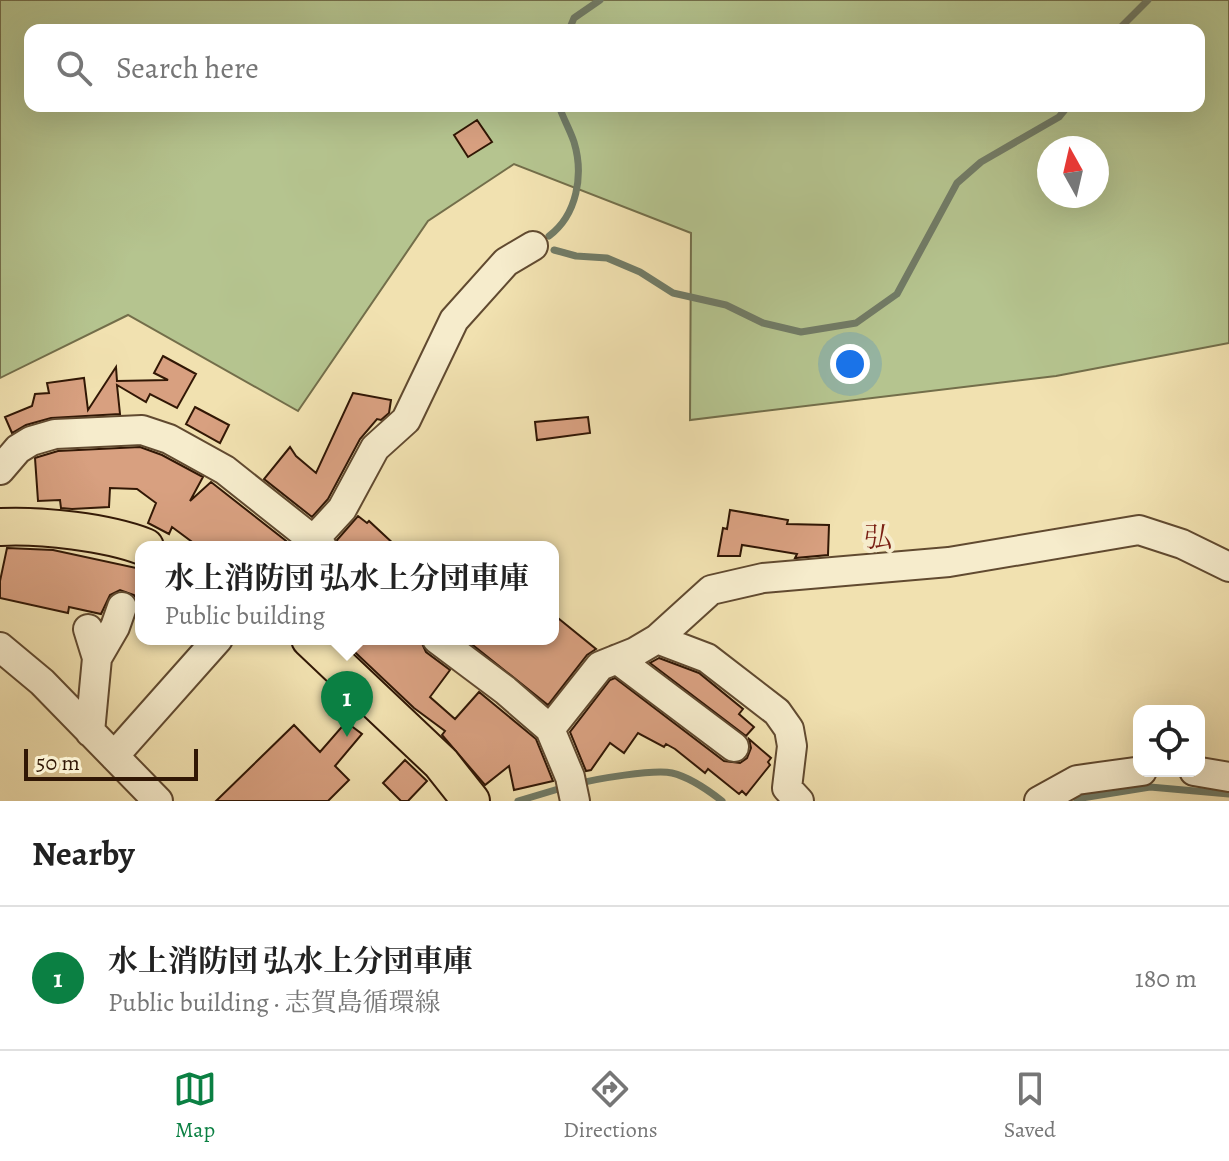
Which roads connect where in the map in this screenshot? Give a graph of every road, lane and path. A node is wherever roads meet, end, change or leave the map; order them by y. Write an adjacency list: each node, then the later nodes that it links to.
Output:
1 (533, 246): 5 (street)
2 (0, 470): 4 (street)
3 (1, 531): 6 (main road)
4 (309, 541)
5 (317, 541)
6 (135, 543)
7 (1225, 562): 10 (street)
8 (122, 607): 15 (street)
9 (88, 629): 15 (street)
10 (657, 639): 16 (street); 27 (street)
11 (213, 645): 20 (street)
12 (316, 645): 25 (main road)
13 (445, 645): 17 (street)
14 (0, 647): 18 (street)
15 (97, 658): 18 (street)
16 (617, 659): 17 (street); 19 (street)
17 (550, 729): 26 (street)
18 (90, 732): 20 (street)
19 (734, 747)
20 (114, 756): 24 (street)
21 (1133, 772): 28 (street)
22 (1205, 773): 23 (street)
23 (1229, 777)
24 (158, 801)
25 (471, 801)
26 (575, 801)
27 (799, 801)
28 (1039, 801)

